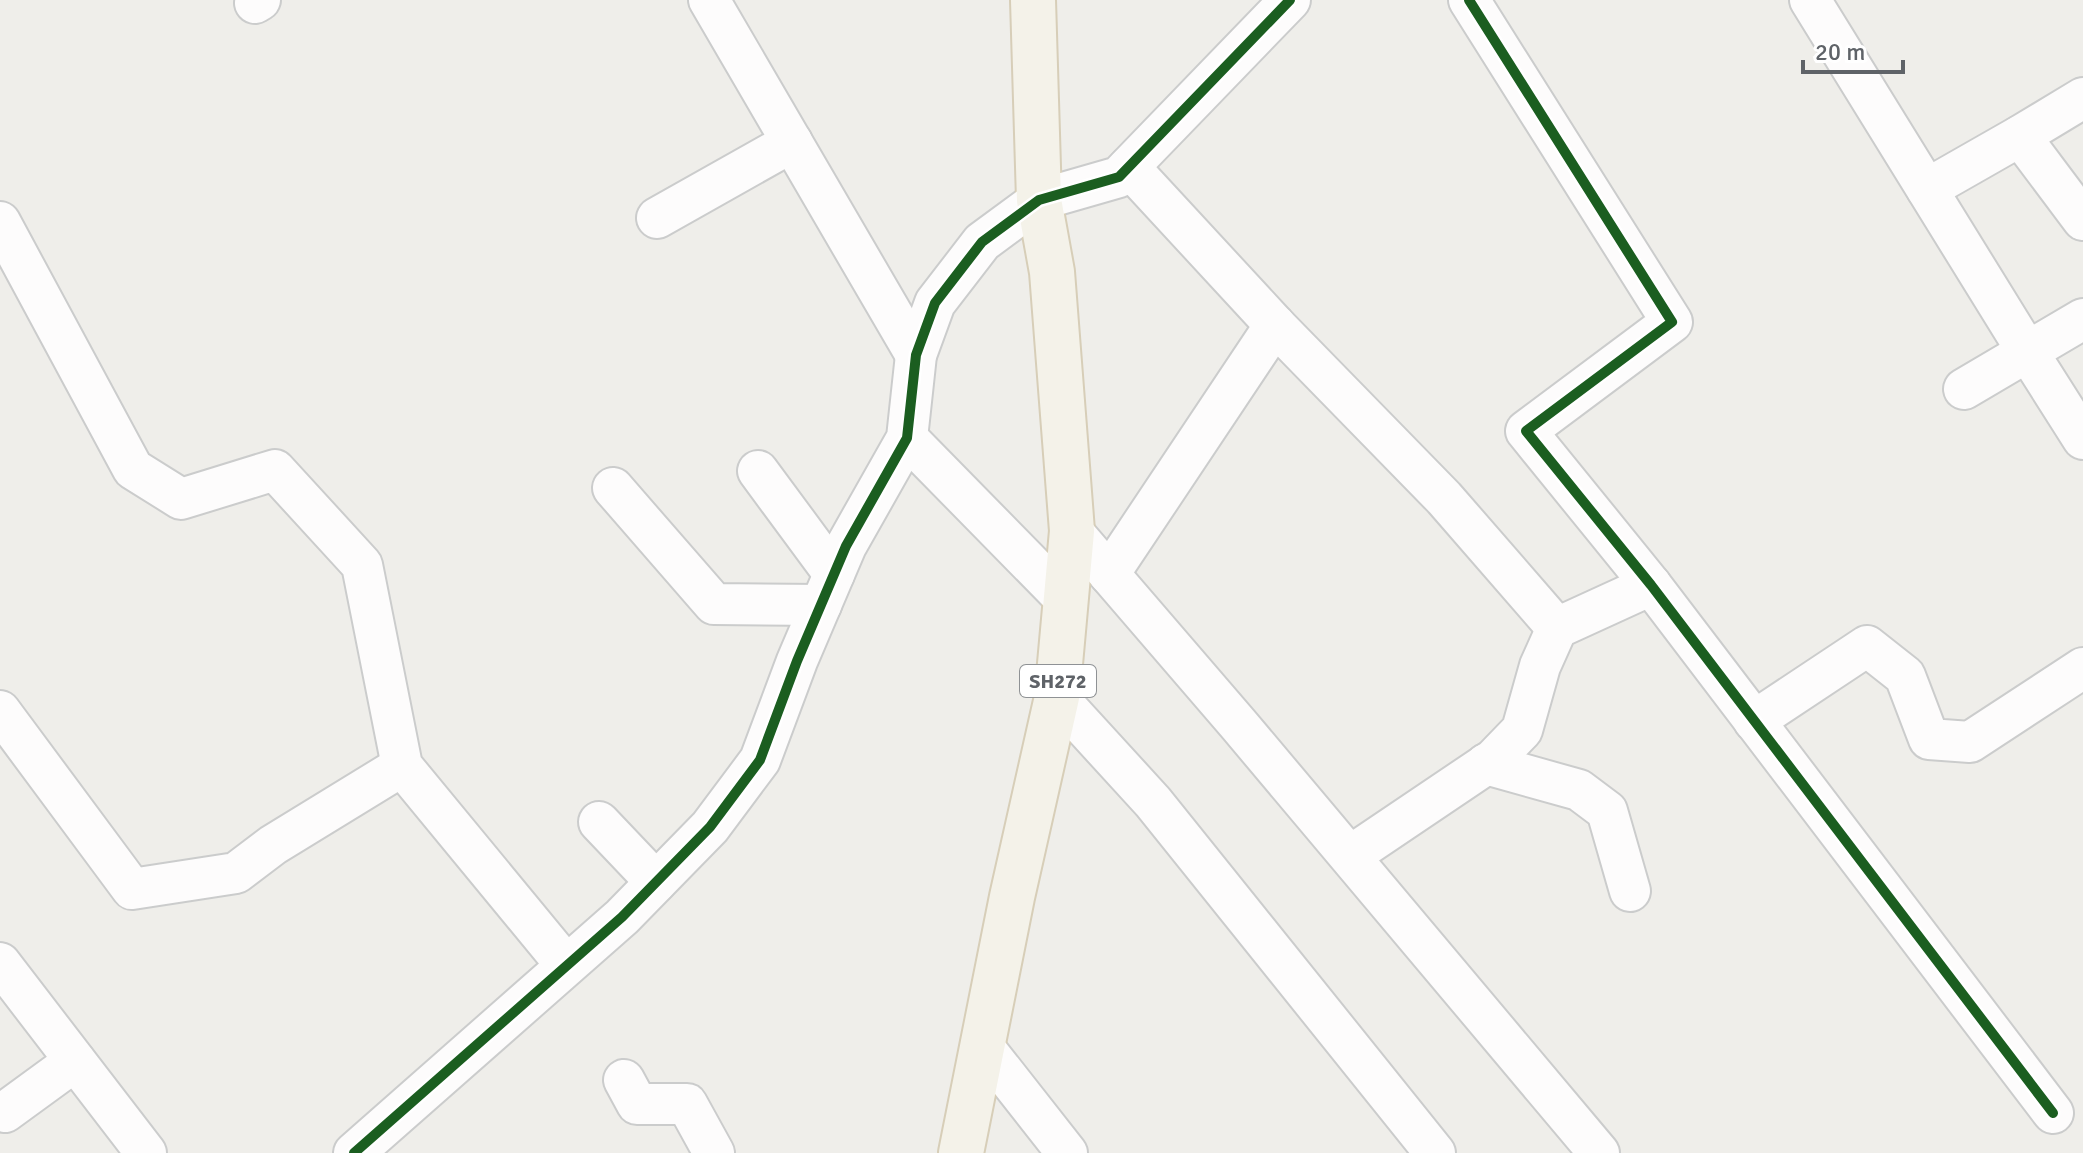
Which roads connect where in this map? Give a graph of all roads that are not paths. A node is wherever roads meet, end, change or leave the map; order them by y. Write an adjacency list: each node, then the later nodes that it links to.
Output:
1 (709, 0): 8 (street)
2 (1033, 0): 11 (main road, SH272)
3 (1290, 0): 9 (street)
4 (1469, 0): 26 (street)
5 (1810, 0): 10 (street)
6 (2083, 98): 7 (street)
7 (2020, 136): 10 (street); 13 (street)
8 (792, 142): 12 (street); 18 (street)
9 (1129, 167): 11 (street); 16 (street)
10 (1927, 189): 17 (street)
11 (1039, 200): 18 (street); 24 (main road, SH272)
12 (657, 218)
13 (2083, 220)
14 (0, 222): 35 (street)
15 (2083, 319): 17 (street)
16 (1275, 325): 25 (street); 29 (street)
17 (2027, 351): 19 (street); 21 (street)
18 (916, 355): 20 (street)
19 (1964, 389)
20 (907, 438): 27 (street); 28 (street)
21 (2083, 439)
22 (758, 471): 27 (street)
23 (613, 488): 27 (street)
24 (1072, 531): 25 (street); 28 (main road, SH272)
25 (1109, 574): 37 (street)
26 (1651, 585): 29 (street); 33 (street)
27 (827, 590): 38 (street)
28 (1066, 600): 31 (main road, SH272)
29 (1557, 628): 34 (street)
30 (2083, 668): 33 (street)
31 (1057, 697): 42 (main road, SH272); 52 (street)
32 (0, 711): 35 (street)
33 (1754, 721): 46 (street)
34 (1486, 764): 37 (street); 39 (street)
35 (402, 766): 41 (street)
36 (599, 822): 38 (street)
37 (1350, 856): 53 (street)
38 (656, 882): 41 (street)
39 (1630, 891)
40 (0, 963): 43 (street)
41 (566, 965): 48 (street)
42 (982, 1045): 50 (main road, SH272); 51 (street)
43 (75, 1061): 45 (street); 47 (street)
44 (624, 1080): 49 (street)
45 (5, 1112)
46 (2053, 1113)
47 (146, 1153)
48 (354, 1153)
49 (714, 1153)
50 (961, 1153)
51 (1067, 1153)
52 (1435, 1153)
53 (1599, 1153)

